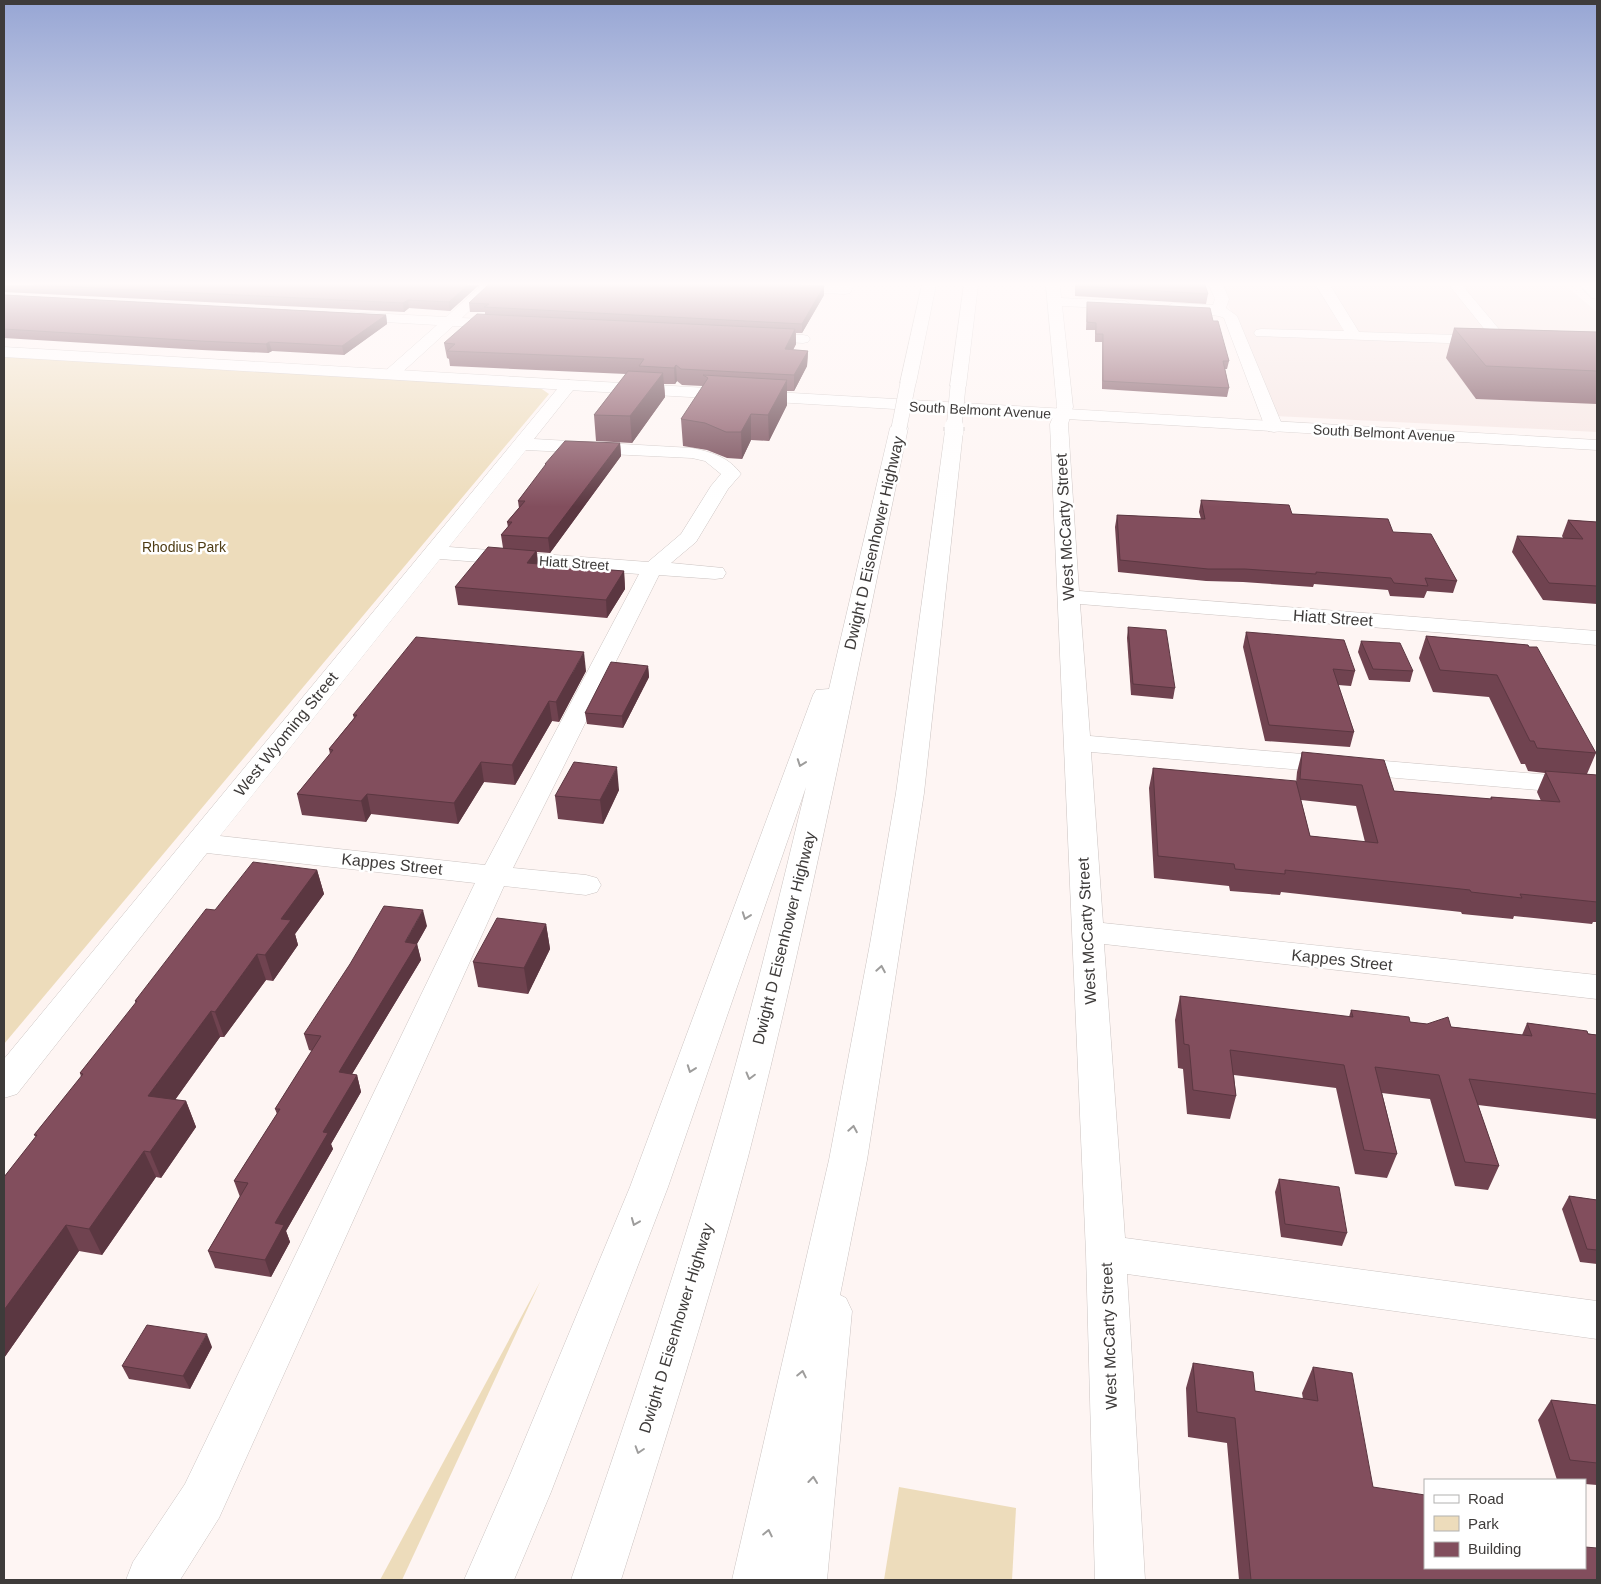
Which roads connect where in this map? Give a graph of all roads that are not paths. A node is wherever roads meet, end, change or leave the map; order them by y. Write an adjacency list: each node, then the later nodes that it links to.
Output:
1 (120, 359): 7 (main road, South Belmont Avenue)
2 (408, 359): 7 (main road)
3 (913, 359): 16 (main road, Dwight D Eisenhower Highway, bridge)
4 (961, 359): 27 (main road, one-way to 4, bridge)
5 (1060, 359): 9 (main road, West McCarty Street)
6 (1247, 359): 10 (main road)
7 (390, 375): 8 (main road, South Belmont Avenue)
8 (569, 385): 9 (main road, South Belmont Avenue); 11 (main road, West Wyoming Street)
9 (1061, 415): 10 (main road, South Belmont Avenue); 17 (main road, West McCarty Street)
10 (1274, 427): 12 (main road, South Belmont Avenue)
11 (522, 444): 13 (main road, West Wyoming Street); 14 (main road)
12 (1597, 445)
13 (434, 552): 14 (main road, Hiatt Street); 21 (main road, West Wyoming Street)
14 (652, 568): 15 (main road, Hiatt Street); 22 (main road)
15 (715, 573)
16 (864, 585): 31 (main road, one-way to 31); 32 (main road, Dwight D Eisenhower Highway, one-way to 32)
17 (1069, 598): 18 (main road, Hiatt Street); 19 (main road, West McCarty Street)
18 (1597, 638)
19 (1077, 743): 20 (main road); 24 (main road, West McCarty Street)
20 (1597, 787)
21 (198, 843): 22 (main road, Kappes Street); 26 (main road, West Wyoming Street)
22 (494, 875): 23 (main road, Kappes Street); 30 (main road)
23 (586, 885)
24 (1087, 932): 25 (main road, Kappes Street); 28 (main road, West McCarty Street)
25 (1597, 987)
26 (4, 1084)
27 (848, 1160): 33 (main road, one-way to 27); 34 (main road, one-way to 27)
28 (1106, 1253): 29 (main road); 35 (main road, West McCarty Street)
29 (1597, 1320)
30 (151, 1580)
31 (489, 1580)
32 (596, 1580)
33 (757, 1580)
34 (802, 1580)
35 (1120, 1580)

